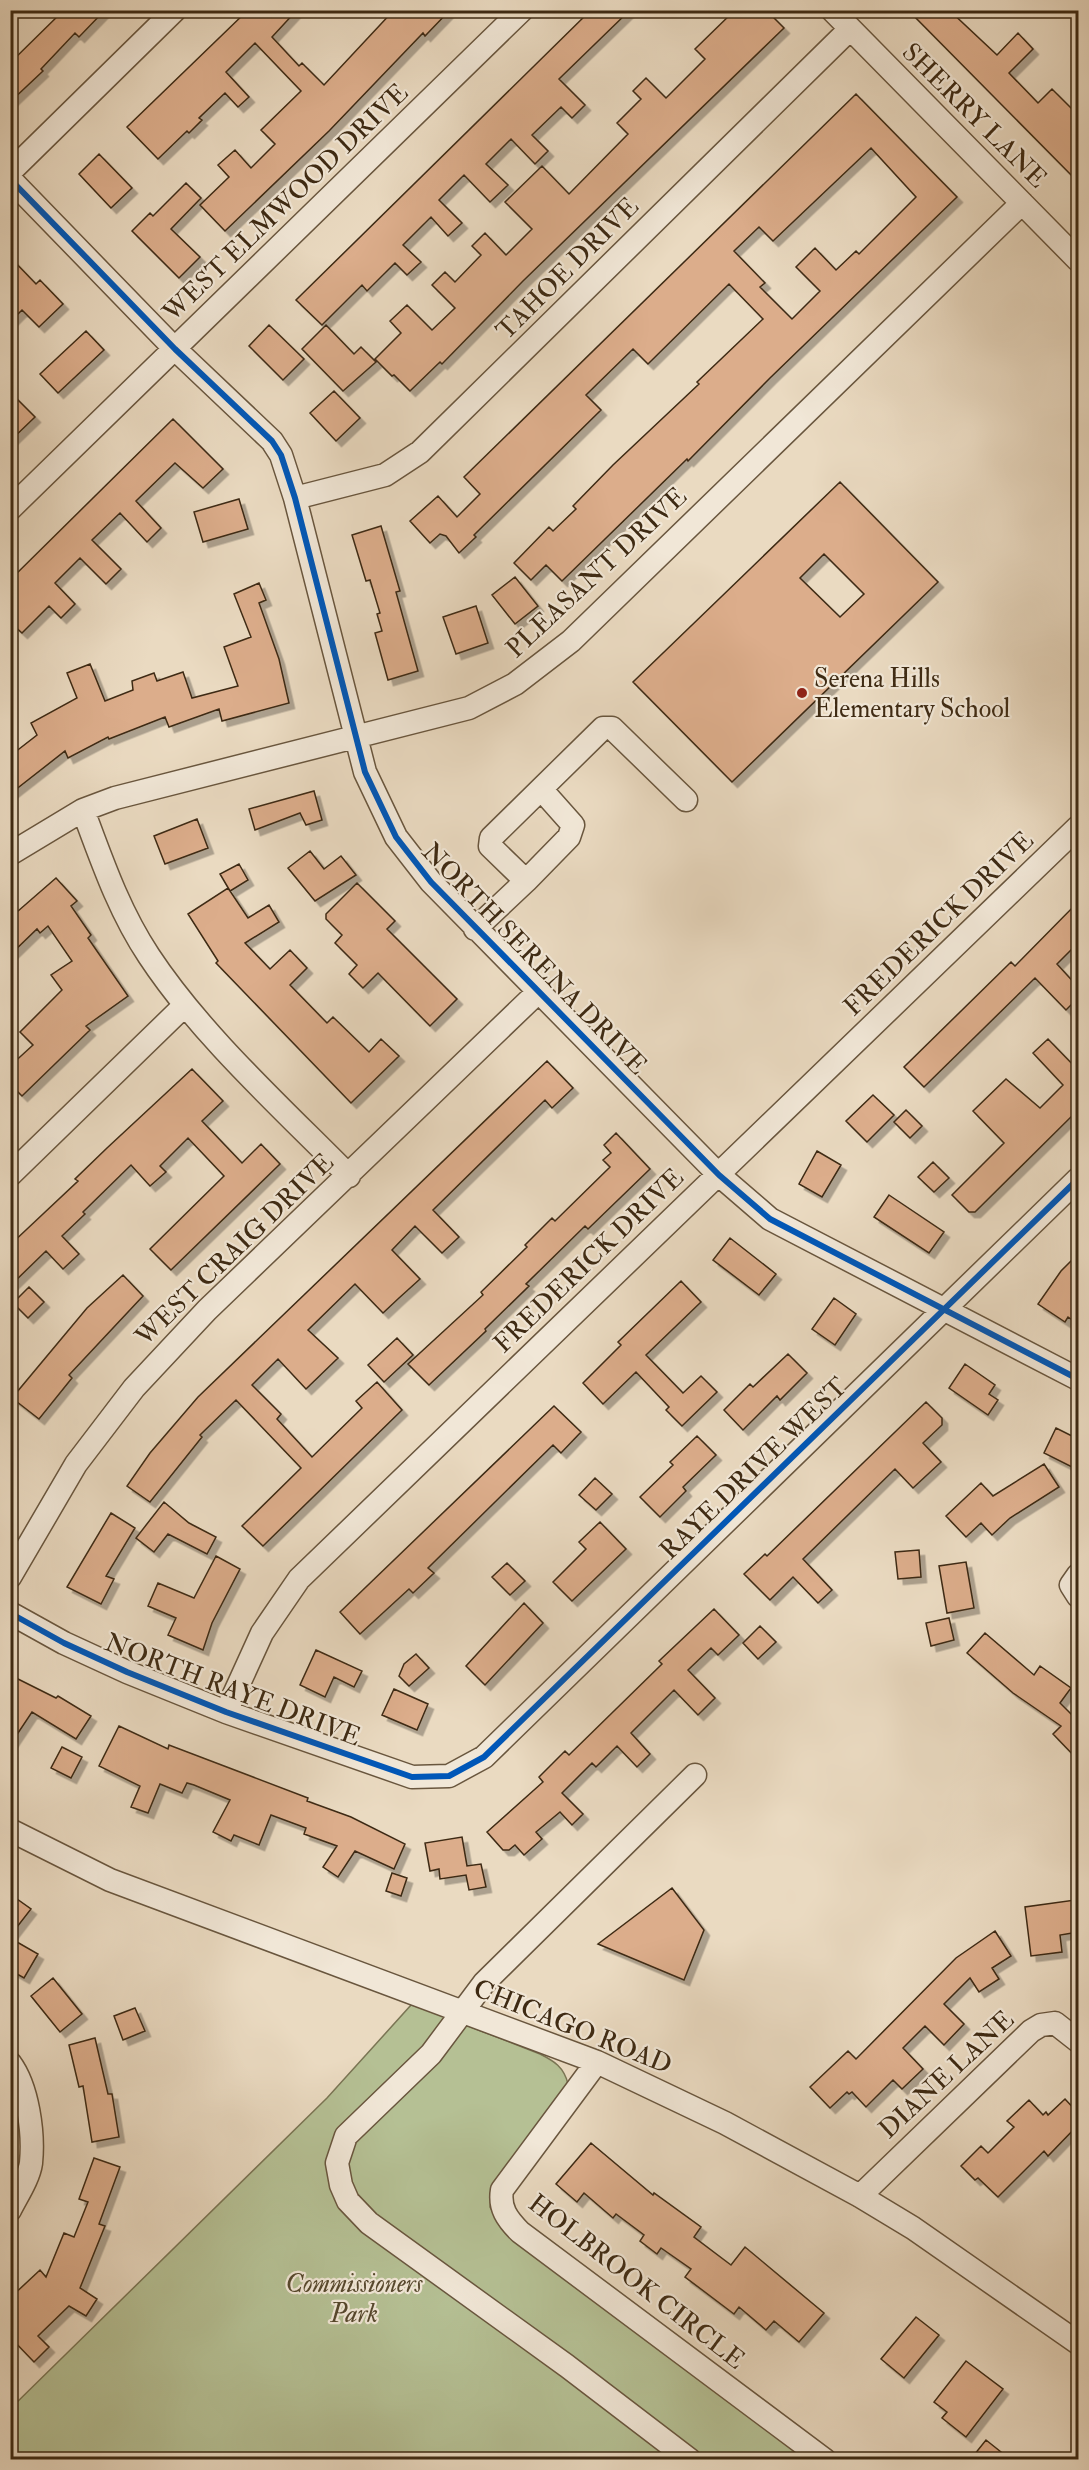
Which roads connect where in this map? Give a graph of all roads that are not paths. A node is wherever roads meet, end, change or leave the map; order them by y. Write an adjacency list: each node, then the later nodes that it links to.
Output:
1 (522, 10): 9 (street, WEST ELMWOOD DRIVE)
2 (832, 10): 4 (street, SHERRY LANE)
3 (174, 11): 5 (street)
4 (850, 29): 7 (street, SHERRY LANE); 10 (street, TAHOE DRIVE)
5 (10, 172)
6 (10, 179): 9 (street, NORTH SERENA DRIVE)
7 (1022, 203): 8 (street, SHERRY LANE); 12 (street, PLEASANT DRIVE)
8 (1078, 261)
9 (175, 349): 10 (street, NORTH SERENA DRIVE); 11 (street, WEST ELMWOOD DRIVE)
10 (295, 498): 12 (street, NORTH SERENA DRIVE)
11 (10, 509)
12 (355, 736): 15 (street, PLEASANT DRIVE); 19 (street, NORTH SERENA DRIVE)
13 (541, 789): 14 (street); 18 (street); 18 (street)
14 (686, 800)
15 (83, 810): 17 (street, PLEASANT DRIVE); 21 (street)
16 (1078, 827): 23 (street, FREDERICK DRIVE)
17 (10, 854)
18 (526, 881): 19 (street)
19 (475, 929): 20 (street, NORTH SERENA DRIVE)
20 (537, 993): 23 (street, NORTH SERENA DRIVE); 24 (street, WEST CRAIG DRIVE)
21 (184, 1006): 22 (street); 24 (street)
22 (10, 1175)
23 (718, 1175): 26 (street, NORTH SERENA DRIVE); 30 (street, FREDERICK DRIVE)
24 (349, 1176): 28 (street, WEST CRAIG DRIVE)
25 (1078, 1179): 26 (street, RAYE DRIVE WEST)
26 (943, 1310): 27 (street, NORTH SERENA DRIVE); 32 (street, RAYE DRIVE WEST)
27 (1078, 1379)
28 (10, 1577)
29 (10, 1613): 30 (street, NORTH RAYE DRIVE)
30 (226, 1712): 32 (street, NORTH RAYE DRIVE)
31 (695, 1775): 34 (street)
32 (449, 1776)
33 (10, 1830): 34 (street, CHICAGO ROAD)
34 (464, 2011): 37 (street, CHICAGO ROAD); 41 (street)
35 (1078, 2041): 38 (street, DIANE LANE)
36 (10, 2062): 39 (street)
37 (597, 2062): 38 (street, CHICAGO ROAD); 42 (street, HOLBROOK CIRCLE)
38 (860, 2196): 40 (street, CHICAGO ROAD)
39 (10, 2210)
40 (1078, 2343)
41 (690, 2460)
42 (825, 2460)

